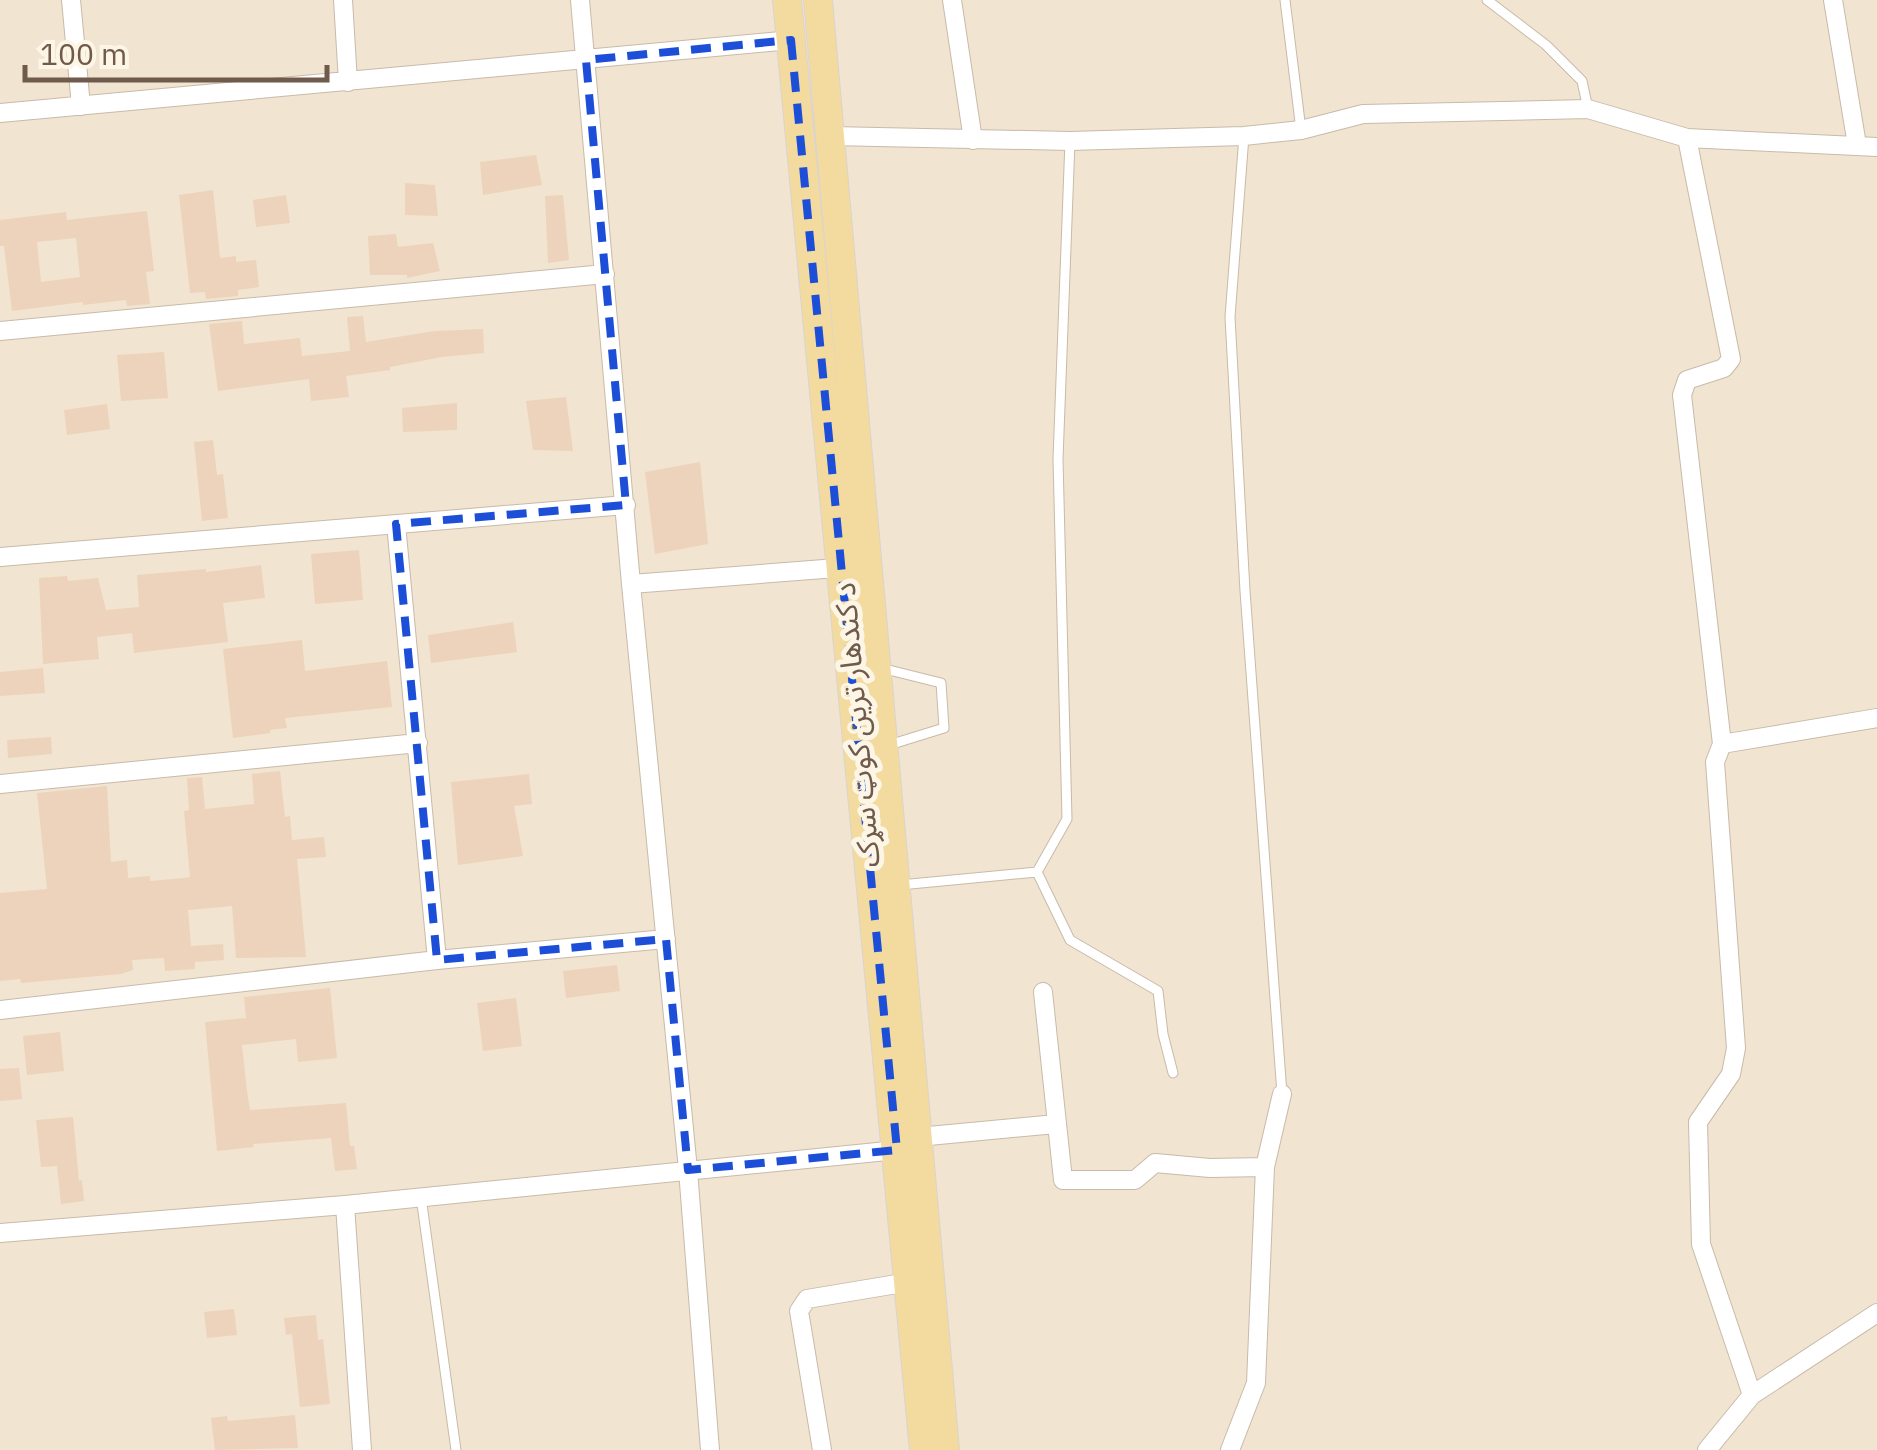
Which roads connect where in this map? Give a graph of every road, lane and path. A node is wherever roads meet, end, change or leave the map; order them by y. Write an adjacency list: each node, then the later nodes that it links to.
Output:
1 (71, 0): 13 (street)
2 (343, 0): 12 (street)
3 (580, 0): 11 (street)
4 (786, 0): 10 (main road, د کندهار ترين کوټ سړک)
5 (818, 0): 17 (main road, د کندهار ترين کوټ سړک)
6 (952, 0): 20 (street)
7 (1285, 0): 16 (lane)
8 (1489, 0): 14 (lane)
9 (1833, 0): 22 (street)
10 (790, 40): 11 (street); 29 (main road, د کندهار ترين کوټ سړک)
11 (586, 60): 12 (street); 24 (street)
12 (348, 82): 13 (street)
13 (81, 106): 15 (street)
14 (1588, 108): 16 (street); 19 (street)
15 (0, 113)
16 (1301, 130): 18 (street)
17 (832, 136): 20 (street); 29 (main road, د کندهار ترين کوټ سړک)
18 (1244, 136): 21 (street); 44 (lane)
19 (1687, 138): 22 (street); 34 (street)
20 (973, 140): 21 (street)
21 (1070, 141): 37 (lane)
22 (1857, 145): 23 (street)
23 (1877, 146)
24 (605, 274): 25 (street); 26 (street)
25 (0, 331)
26 (626, 505): 27 (street); 30 (street)
27 (396, 524): 28 (street); 33 (street)
28 (0, 557)
29 (854, 566): 30 (street); 31 (main road, د کندهار ترين کوټ سړک); 46 (main road, د کندهار ترين کوټ سړک)
30 (631, 584): 39 (street)
31 (875, 666): 35 (main road, د کندهار ترين کوټ سړک); 35 (lane)
32 (1877, 718): 34 (street)
33 (418, 744): 36 (street); 40 (street)
34 (1722, 744): 54 (street)
35 (882, 747): 38 (main road, د کندهار ترين کوټ سړک)
36 (0, 784)
37 (1037, 872): 38 (lane); 43 (lane)
38 (894, 885): 46 (main road, د کندهار ترين کوټ سړک)
39 (666, 939): 40 (street); 48 (street)
40 (437, 960): 42 (street)
41 (1043, 992): 45 (street)
42 (0, 1010)
43 (1172, 1072)
44 (1282, 1094): 47 (street)
45 (1056, 1124): 46 (street); 47 (street)
46 (908, 1144): 48 (street); 52 (main road, د کندهار ترين کوټ سړک); 60 (main road, د کندهار ترين کوټ سړک)
47 (1265, 1167): 61 (street)
48 (688, 1170): 49 (street); 57 (street)
49 (422, 1197): 50 (street); 56 (lane)
50 (346, 1205): 51 (street); 55 (street)
51 (0, 1233)
52 (909, 1282): 58 (street); 59 (main road, د کندهار ترين کوټ سړک)
53 (1877, 1314): 54 (street)
54 (1752, 1395): 62 (street)
55 (362, 1450)
56 (456, 1450)
57 (710, 1450)
58 (822, 1450)
59 (924, 1450)
60 (945, 1450)
61 (1230, 1450)
62 (1707, 1450)

